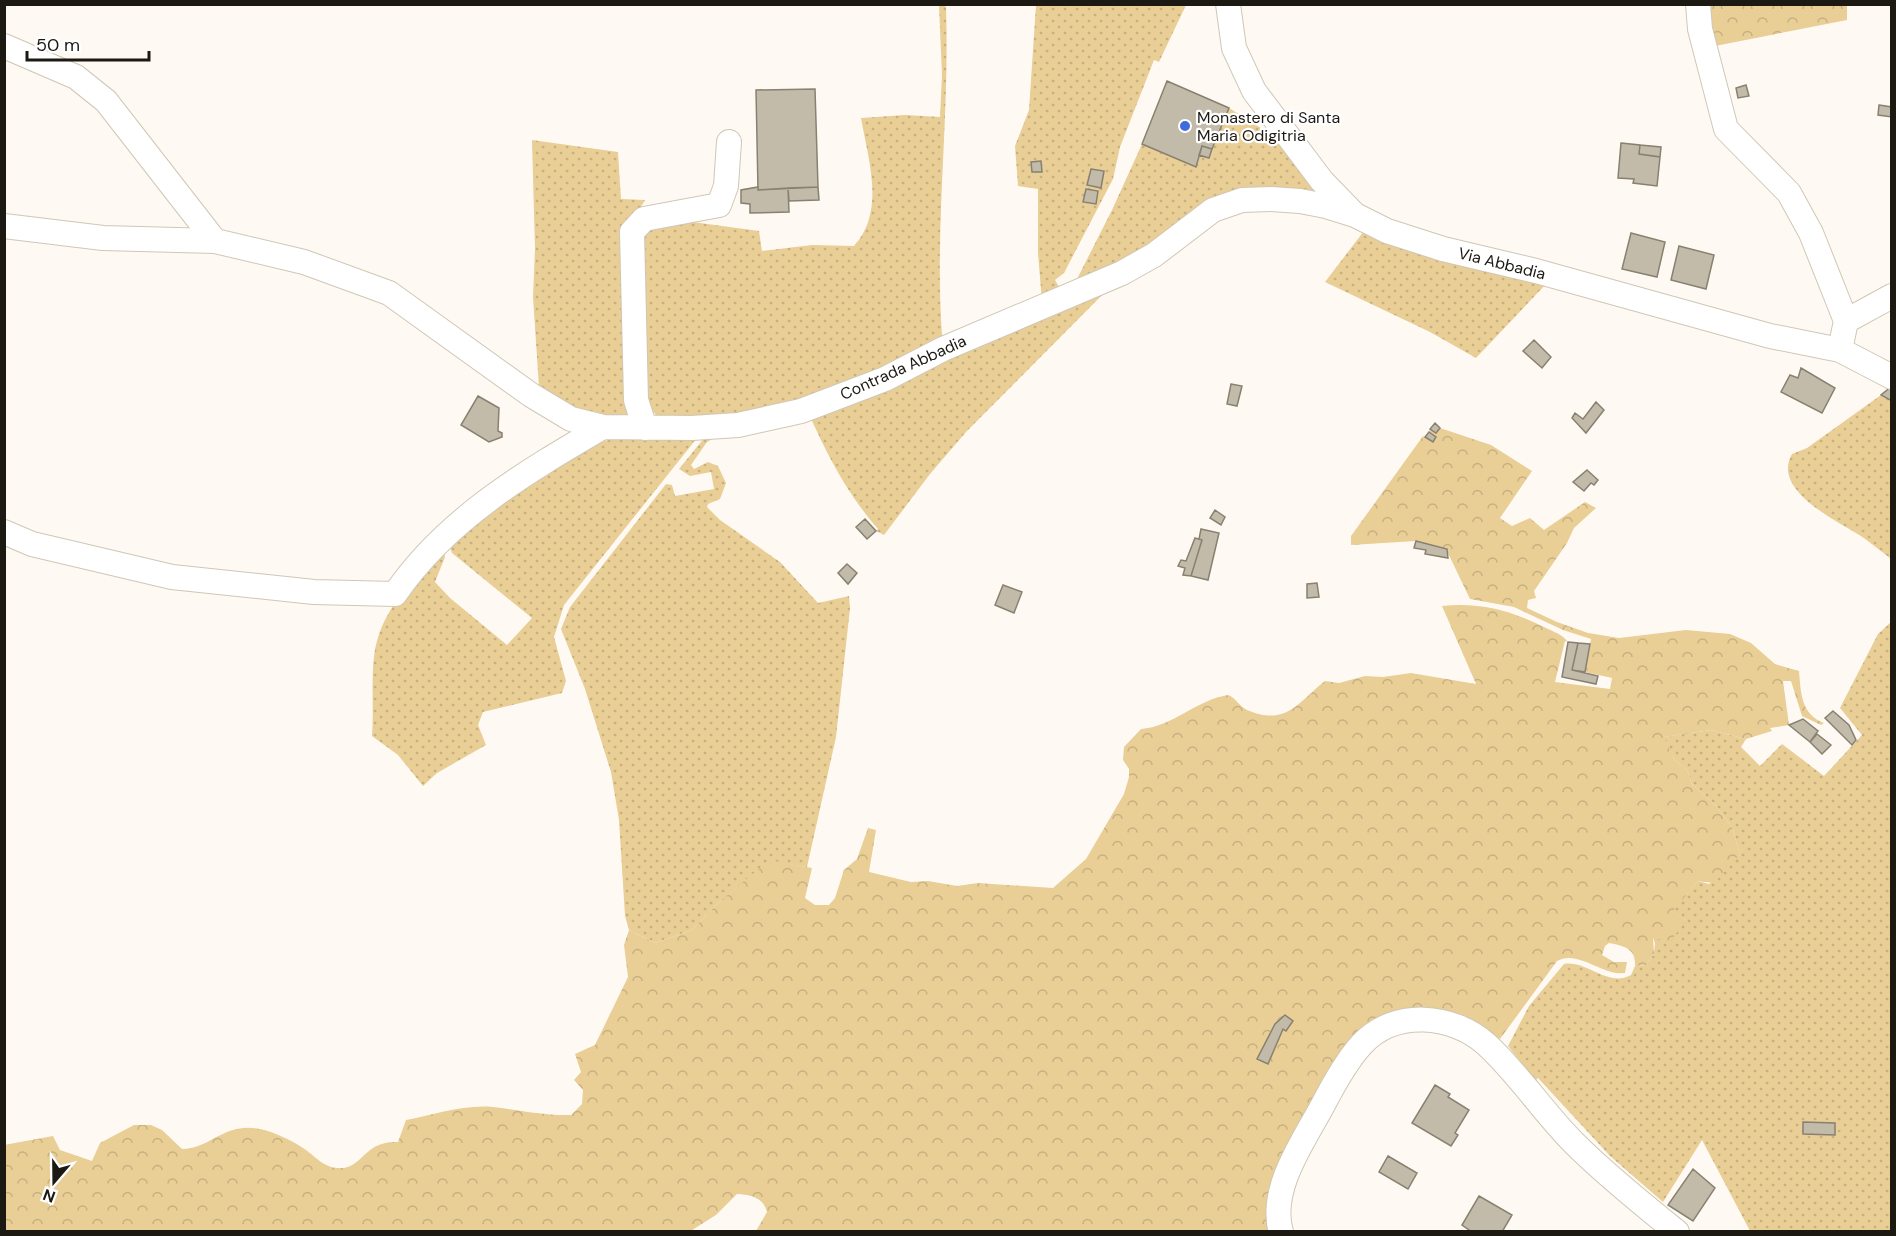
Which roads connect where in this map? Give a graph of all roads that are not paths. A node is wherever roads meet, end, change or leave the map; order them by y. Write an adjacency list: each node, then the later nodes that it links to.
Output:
1 (1228, 4): 5 (street, Via Abbadia)
2 (1698, 4): 9 (street)
3 (4, 46): 7 (street)
4 (729, 142): 13 (street)
5 (1356, 215): 10 (street, Via Abbadia); 13 (street, Contrada Abbadia)
6 (4, 226): 7 (street, Contrada Abbadia)
7 (215, 241): 12 (street, Contrada Abbadia)
8 (1892, 296): 9 (street)
9 (1846, 321): 10 (street)
10 (1840, 350): 11 (street, Via Abbadia)
11 (1892, 377)
12 (603, 427): 13 (street, Contrada Abbadia); 14 (street)
13 (645, 428)
14 (4, 532)
15 (1281, 1232): 16 (street)
16 (1677, 1232)

